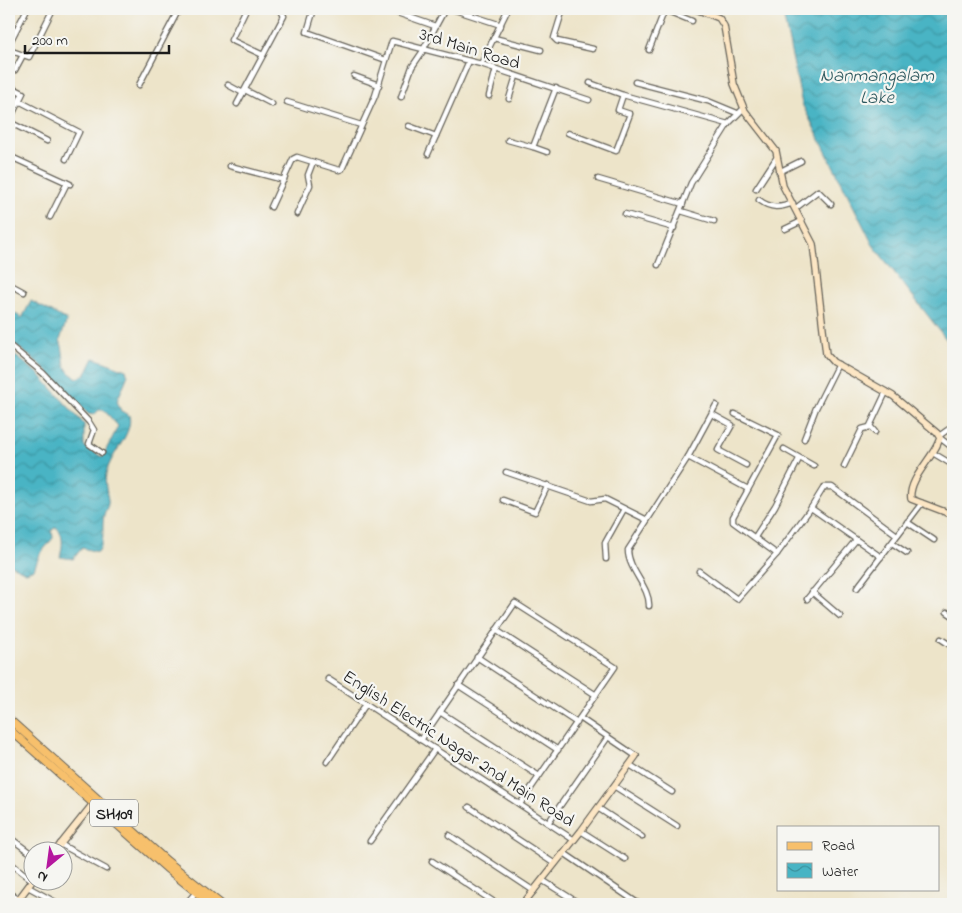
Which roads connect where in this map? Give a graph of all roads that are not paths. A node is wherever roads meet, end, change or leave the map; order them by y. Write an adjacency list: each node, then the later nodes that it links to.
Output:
1 (27, 9): 18 (street)
2 (54, 9): 24 (street)
3 (179, 9): 35 (street)
4 (246, 9): 25 (street)
5 (280, 9): 25 (street)
6 (314, 9): 26 (street)
7 (386, 9): 16 (street)
8 (445, 9): 16 (street)
9 (452, 9): 15 (street)
10 (508, 9): 15 (street)
11 (563, 9): 20 (street)
12 (665, 9): 14 (street); 23 (street)
13 (696, 9): 50 (street)
14 (692, 21)
15 (501, 25): 17 (street)
16 (435, 26): 19 (street)
17 (494, 38): 22 (street); 28 (street)
18 (9, 44)
19 (424, 48): 26 (street, 3rd Main Road); 27 (street, 3rd Main Road); 43 (street)
20 (593, 49)
21 (9, 50): 24 (street)
22 (541, 50)
23 (650, 50)
24 (23, 55): 30 (street)
25 (263, 55): 40 (street)
26 (386, 60): 37 (street, 3rd Main Road)
27 (469, 61): 28 (street, 3rd Main Road); 57 (street)
28 (481, 64): 29 (street, 3rd Main Road)
29 (496, 69): 32 (street, 3rd Main Road); 42 (street)
30 (16, 70)
31 (354, 76): 37 (street)
32 (516, 76): 39 (street, 3rd Main Road); 44 (street)
33 (635, 82): 51 (street)
34 (590, 83): 41 (street)
35 (139, 85)
36 (228, 85): 40 (street)
37 (379, 85): 54 (street, 3rd Main Road)
38 (9, 86): 46 (street)
39 (556, 88): 45 (street, 3rd Main Road); 60 (street)
40 (244, 91): 48 (street); 49 (street)
41 (623, 95): 53 (street); 56 (street)
42 (489, 96)
43 (401, 97)
44 (509, 99)
45 (588, 100)
46 (19, 101): 52 (street); 65 (street)
47 (287, 102): 54 (street)
48 (238, 104)
49 (272, 104)
50 (744, 108): 51 (street); 64 (street)
51 (737, 113): 53 (street)
52 (9, 121): 59 (street)
53 (728, 124): 74 (street)
54 (361, 125): 67 (street, 3rd Main Road)
55 (409, 126): 57 (street)
56 (568, 133)
57 (436, 136): 62 (street)
58 (508, 140): 60 (street)
59 (47, 141)
60 (533, 147): 61 (street)
61 (547, 152)
62 (428, 154)
63 (9, 156): 81 (street)
64 (777, 157): 69 (street); 72 (street)
65 (66, 159)
66 (801, 161): 69 (street)
67 (313, 162): 71 (street); 79 (street)
68 (230, 166): 71 (street)
69 (779, 172): 76 (street)
70 (598, 179): 74 (street)
71 (284, 180): 77 (street)
72 (756, 189)
73 (759, 200): 76 (street)
74 (683, 204): 78 (street)
75 (831, 204): 76 (street)
76 (794, 205): 83 (street)
77 (271, 207)
78 (681, 211): 82 (street); 84 (street)
79 (297, 214)
80 (626, 214): 84 (street)
81 (50, 217)
82 (714, 221)
83 (802, 221): 85 (street); 90 (street)
84 (674, 228): 86 (street)
85 (785, 229)
86 (658, 265)
87 (9, 284): 88 (street)
88 (24, 292)
89 (9, 345): 102 (street)
90 (838, 364): 91 (street); 99 (street)
91 (886, 392): 96 (street); 98 (street)
92 (716, 404): 93 (street)
93 (712, 414): 104 (street); 106 (street)
94 (735, 414): 112 (street)
95 (953, 426): 98 (street)
96 (870, 427): 97 (street); 109 (street)
97 (875, 432)
98 (939, 437): 100 (street); 103 (street)
99 (804, 439)
100 (953, 448)
101 (784, 449): 105 (street)
102 (102, 453)
103 (933, 453): 107 (street); 114 (street)
104 (688, 457): 112 (street); 118 (street)
105 (799, 458): 108 (street); 121 (street)
106 (746, 465)
107 (953, 465)
108 (814, 466)
109 (844, 466)
110 (506, 472): 111 (street)
111 (548, 485): 113 (street); 116 (street)
112 (748, 489): 121 (street)
113 (502, 500)
114 (922, 503): 117 (street); 119 (street)
115 (811, 508): 120 (street); 122 (street); 126 (street)
116 (624, 509): 118 (street); 128 (street)
117 (953, 515)
118 (647, 520): 133 (street)
119 (907, 522): 120 (street); 123 (street)
120 (897, 535): 124 (street)
121 (755, 536): 126 (street)
122 (856, 540): 127 (street); 131 (street)
123 (934, 540)
124 (892, 543): 125 (street); 127 (street)
125 (907, 553)
126 (777, 554): 129 (street)
127 (881, 557): 130 (street)
128 (606, 559)
129 (699, 571)
130 (857, 588)
131 (812, 592): 132 (street); 135 (street)
132 (807, 599)
133 (649, 606)
134 (947, 612): 136 (street)
135 (840, 616)
136 (953, 616)
137 (496, 630): 140 (street); 143 (street); 143 (street)
138 (941, 639): 139 (street)
139 (953, 646)
140 (477, 657): 142 (street); 147 (street)
141 (328, 679): 144 (street, English Electric Nagar 2nd Main Road)
142 (458, 685): 145 (street); 152 (street)
143 (596, 695): 147 (street)
144 (366, 704): 150 (street, English Electric Nagar 2nd Main Road); 154 (street)
145 (440, 712): 150 (street); 156 (street)
146 (9, 720): 159 (main road, SH109)
147 (578, 720): 149 (street); 152 (street)
148 (9, 729): 159 (main road, SH109)
149 (608, 737): 153 (street); 163 (street)
150 (421, 740): 151 (street, English Electric Nagar 2nd Main Road)
151 (436, 749): 160 (street, English Electric Nagar 2nd Main Road); 171 (street)
152 (558, 750): 156 (street)
153 (636, 756): 155 (street)
154 (327, 762)
155 (630, 765): 157 (street); 158 (street)
156 (539, 776): 160 (street)
157 (614, 786): 162 (street); 164 (street)
158 (672, 792)
159 (95, 801): 169 (street); 185 (main road, SH109); 191 (main road, SH109)
160 (520, 804): 163 (street, English Electric Nagar 2nd Main Road)
161 (469, 807): 178 (street)
162 (598, 808): 165 (street); 168 (street)
163 (548, 823): 170 (street, English Electric Nagar 2nd Main Road)
164 (677, 826)
165 (582, 831): 170 (street); 175 (street)
166 (449, 835): 184 (street)
167 (9, 837): 172 (street)
168 (642, 837)
169 (63, 840)
170 (574, 840): 174 (street)
171 (370, 841)
172 (22, 847)
173 (72, 851): 179 (street)
174 (564, 853): 178 (street); 195 (street)
175 (625, 859)
176 (432, 861): 192 (street)
177 (9, 862): 180 (street)
178 (555, 864): 181 (street)
179 (106, 869)
180 (22, 872)
181 (542, 880): 184 (street); 194 (street)
182 (26, 890): 187 (street)
183 (33, 890): 188 (street)
184 (534, 891): 193 (street)
185 (196, 892): 189 (street); 190 (main road, SH109)
186 (9, 893): 187 (street)
187 (16, 902)
188 (59, 904)
189 (186, 904)
190 (211, 904)
191 (221, 904)
192 (497, 904)
193 (523, 904)
194 (580, 904)
195 (639, 904)

